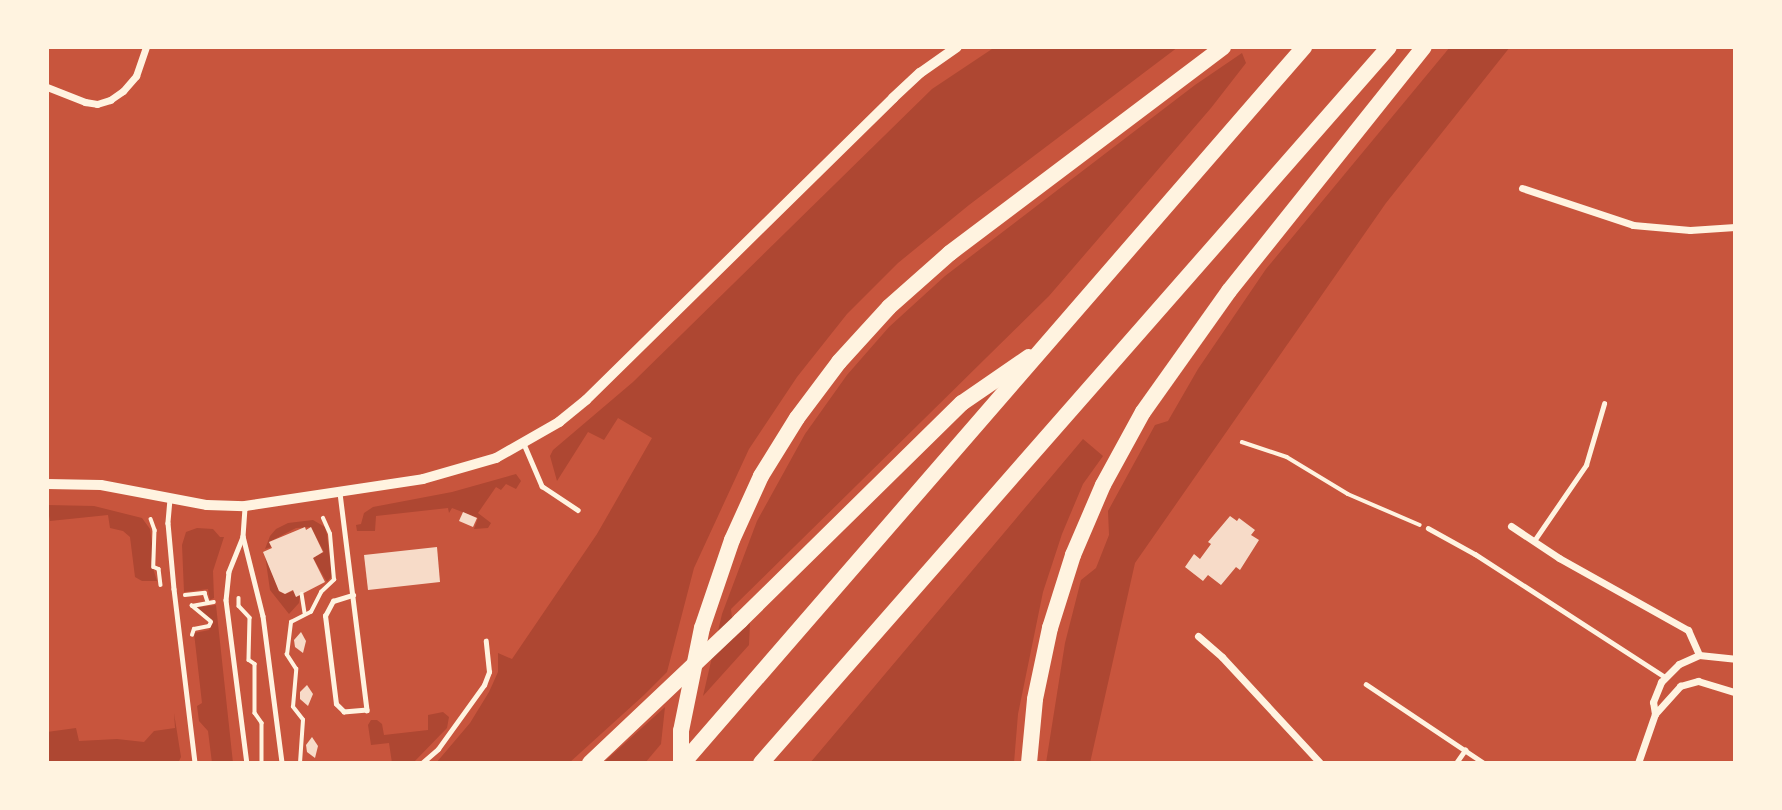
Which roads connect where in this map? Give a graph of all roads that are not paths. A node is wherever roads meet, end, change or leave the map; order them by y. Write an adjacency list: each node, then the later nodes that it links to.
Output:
1 (146, 47): 7 (street)
2 (957, 47): 12 (street)
3 (1223, 47): 38 (highway)
4 (1304, 47): 10 (highway)
5 (1389, 47): 30 (highway)
6 (1424, 47): 41 (highway)
7 (47, 88)
8 (1522, 188): 9 (street)
9 (1735, 227)
10 (1048, 343): 37 (highway); 38 (highway)
11 (1604, 404): 21 (lane)
12 (524, 444): 14 (street); 17 (lane)
13 (47, 484): 15 (street)
14 (340, 493): 16 (street); 22 (lane)
15 (170, 499): 16 (street); 33 (lane)
16 (245, 506): 20 (lane)
17 (578, 510)
18 (1511, 526): 21 (street)
19 (1429, 528): 27 (lane)
20 (243, 536): 34 (lane); 35 (lane)
21 (1534, 541): 25 (street)
22 (353, 596): 22 (lane)
23 (1198, 636): 42 (street)
24 (486, 641): 36 (lane)
25 (1699, 655): 26 (street); 27 (street)
26 (1735, 659)
27 (1665, 677): 31 (street)
28 (1366, 684): 32 (lane)
29 (1735, 692): 31 (street)
30 (807, 709): 39 (highway); 40 (highway)
31 (1655, 714): 45 (street)
32 (1465, 750): 43 (lane); 44 (lane)
33 (195, 763)
34 (247, 763)
35 (282, 763)
36 (422, 763)
37 (590, 763)
38 (682, 763)
39 (761, 763)
40 (774, 763)
41 (1029, 763)
42 (1320, 763)
43 (1456, 763)
44 (1484, 763)
45 (1638, 763)

